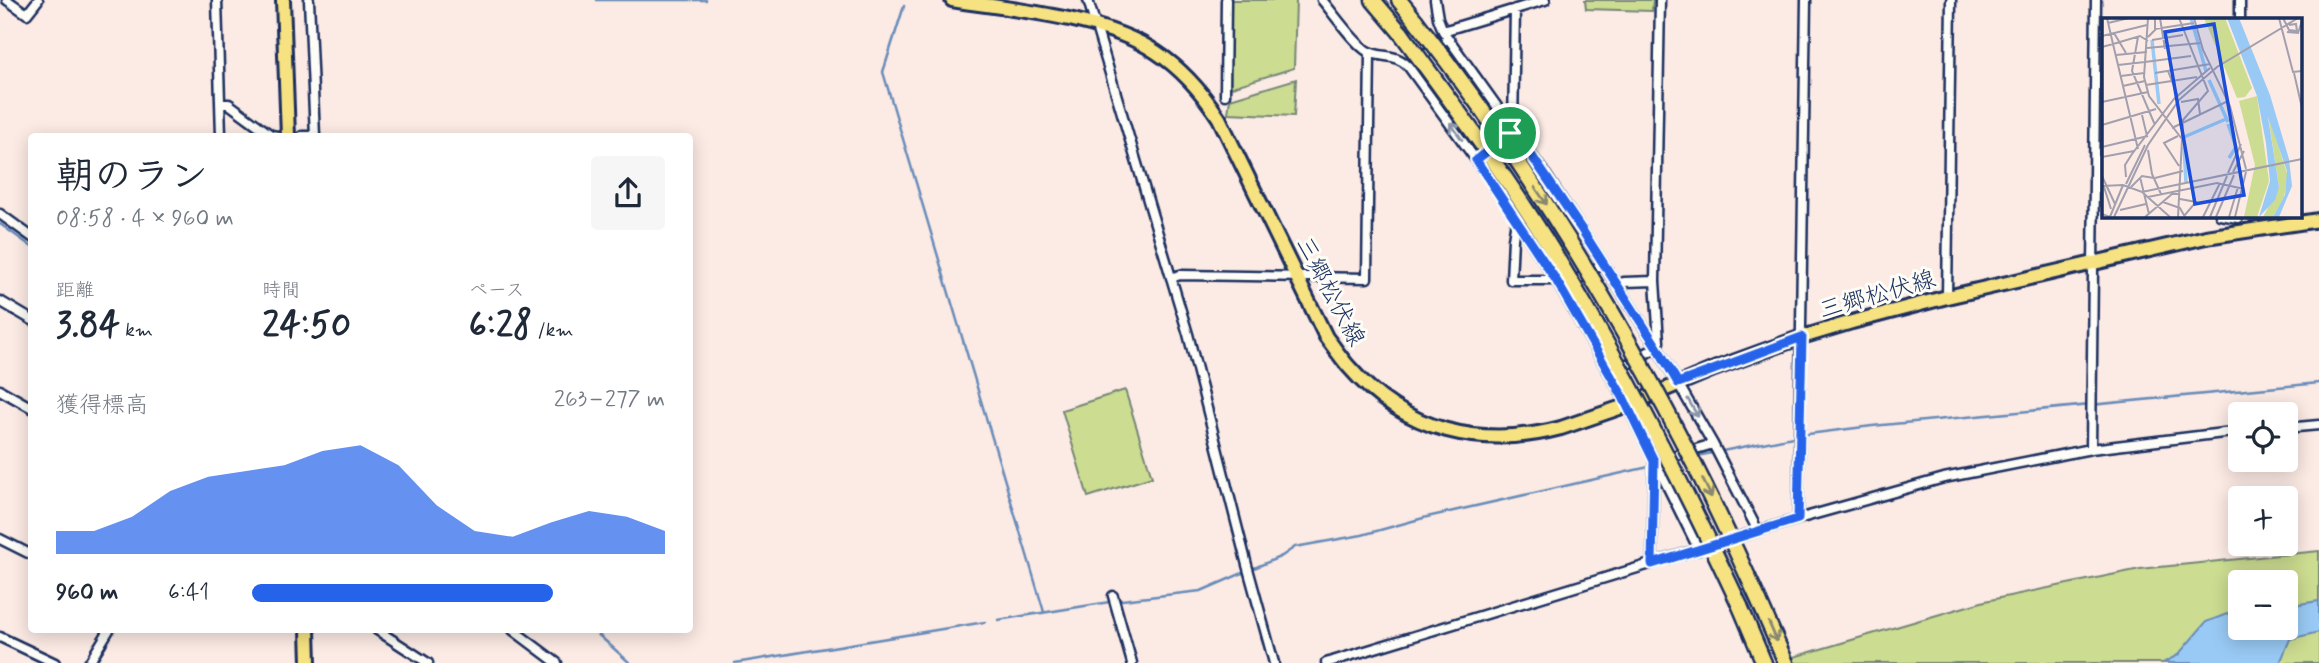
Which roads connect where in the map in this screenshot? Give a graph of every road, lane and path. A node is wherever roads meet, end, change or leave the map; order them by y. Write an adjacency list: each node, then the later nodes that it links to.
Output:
1 (7, 0): 2 (street)
2 (38, 0)
3 (283, 0): 30 (main road)
4 (309, 0): 31 (street)
5 (952, 0): 21 (main road, 三郷松伏線)
6 (1088, 0): 21 (street)
7 (1226, 0): 25 (street)
8 (1322, 0): 23 (street)
9 (1373, 0): 83 (highway, bridge)
10 (1399, 0): 84 (highway, one-way to 84, bridge)
11 (1435, 0): 22 (street)
12 (1545, 0): 19 (street)
13 (1660, 0): 44 (street)
14 (1806, 0): 50 (street)
15 (1951, 0): 47 (street)
16 (2096, 0): 33 (street)
17 (2240, 0): 20 (street)
18 (219, 3): 26 (street)
19 (1514, 9): 22 (street); 27 (street)
20 (2240, 18)
21 (1096, 26): 41 (main road, 三郷松伏線); 42 (street)
22 (1446, 34): 24 (street); 27 (street)
23 (1370, 53): 24 (street); 41 (street)
24 (1408, 66): 32 (street, one-way to 24)
25 (1225, 95)
26 (219, 104): 28 (street); 29 (street)
27 (1513, 128): 32 (street); 39 (street)
28 (221, 133)
29 (268, 133)
30 (288, 133)
31 (315, 133)
32 (1476, 160): 35 (street)
33 (2099, 213): 40 (street)
34 (0, 214): 38 (street)
35 (1516, 220): 43 (street); 43 (street)
36 (2319, 220): 37 (main road, 三郷松伏線)
37 (2238, 221): 40 (main road, 三郷松伏線)
38 (28, 234)
39 (1603, 264): 45 (street); 46 (street)
40 (2093, 264): 47 (main road, 三郷松伏線); 61 (street)
41 (1296, 276): 42 (street); 55 (main road, 三郷松伏線)
42 (1171, 278): 81 (street)
43 (1556, 280): 46 (street)
44 (1655, 281): 45 (street); 51 (street)
45 (1618, 286): 51 (street)
46 (1561, 289): 52 (street)
47 (1947, 297): 50 (main road, 三郷松伏線)
48 (0, 301): 49 (street)
49 (28, 318)
50 (1802, 337): 53 (main road, 三郷松伏線); 63 (street)
51 (1657, 347): 52 (street); 53 (street)
52 (1611, 374): 55 (street)
53 (1678, 383): 55 (main road, 三郷松伏線); 60 (street, one-way to 60)
54 (0, 390): 56 (street)
55 (1628, 405): 62 (street)
56 (28, 406)
57 (2319, 425): 58 (street)
58 (2298, 427)
59 (2228, 432): 61 (street)
60 (1716, 449): 62 (street); 64 (street)
61 (2091, 449): 63 (street)
62 (1655, 464): 66 (street); 68 (street)
63 (1798, 519): 64 (street)
64 (1758, 531): 66 (street)
65 (0, 539): 67 (street)
66 (1699, 550): 68 (street)
67 (28, 553)
68 (1652, 564): 82 (street)
69 (1114, 596): 80 (street)
70 (107, 633): 76 (street)
71 (308, 633): 77 (main road)
72 (382, 633): 78 (street)
73 (517, 633): 79 (street)
74 (0, 637): 75 (street)
75 (55, 663)
76 (89, 663)
77 (309, 663)
78 (428, 663)
79 (557, 663)
80 (1132, 663)
81 (1275, 663)
82 (1326, 663)
83 (1764, 663)
84 (1786, 663)

